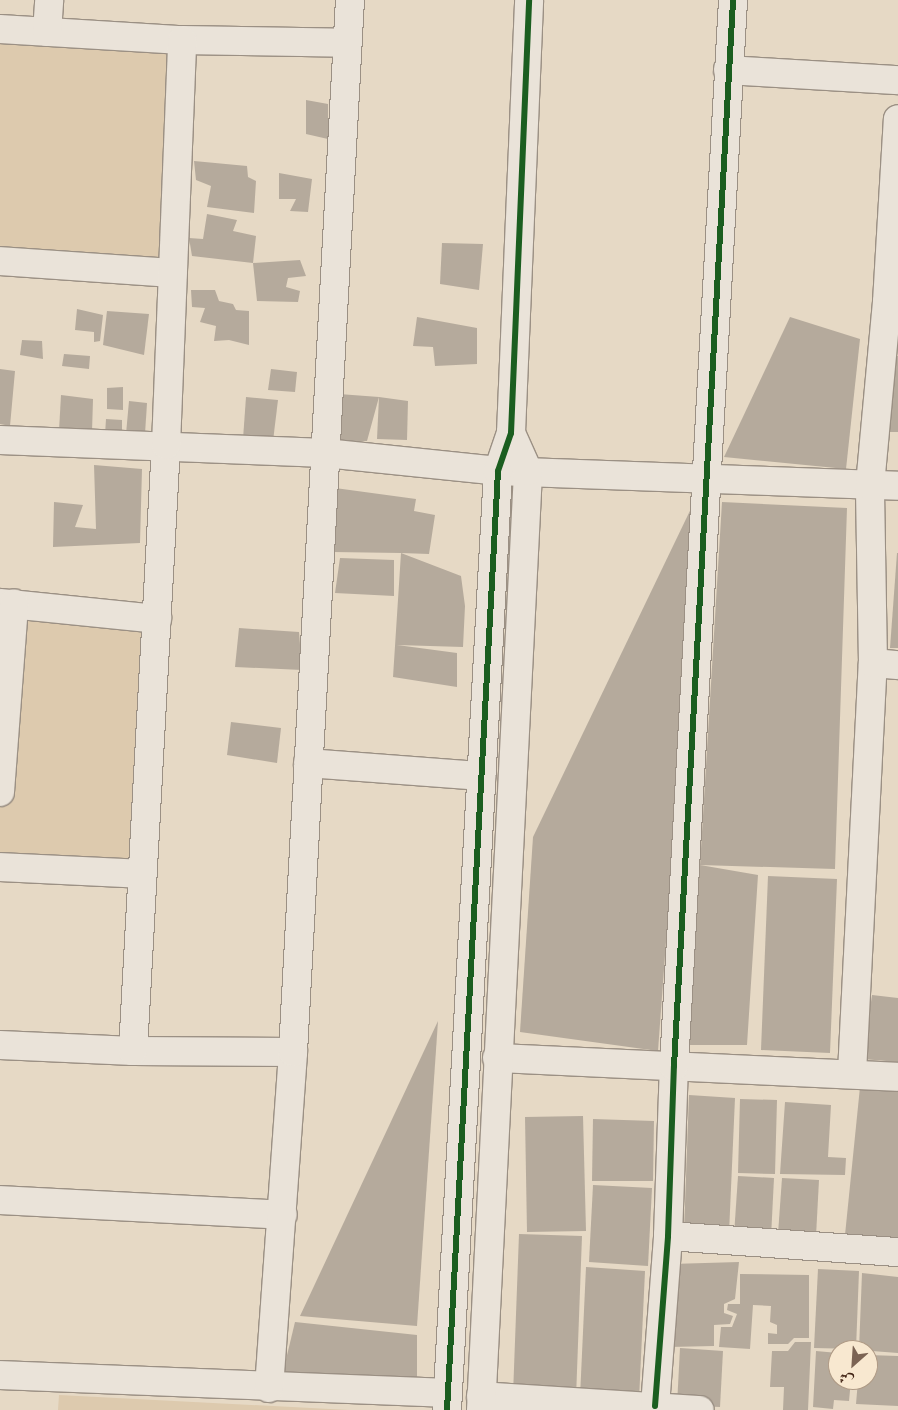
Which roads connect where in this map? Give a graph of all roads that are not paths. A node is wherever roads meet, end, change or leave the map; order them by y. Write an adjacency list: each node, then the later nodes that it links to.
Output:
1 (49, 0): 6 (street)
2 (350, 0): 8 (street)
3 (529, 0): 15 (street)
4 (733, 0): 9 (street)
5 (0, 29): 6 (street)
6 (47, 32): 7 (street)
7 (182, 40): 8 (street); 13 (street)
8 (346, 43): 18 (street)
9 (728, 70): 10 (street); 21 (street)
10 (898, 80)
11 (898, 119): 14 (street)
12 (0, 261): 13 (street)
13 (173, 274): 17 (street)
14 (892, 302): 22 (street)
15 (511, 433): 19 (street); 20 (street)
16 (0, 440): 17 (street)
17 (166, 445): 18 (street); 25 (street)
18 (325, 453): 19 (street); 27 (street)
19 (498, 471): 20 (street); 28 (street)
20 (528, 471): 21 (street); 35 (street)
21 (708, 478): 22 (street); 36 (street)
22 (870, 484): 23 (street); 26 (street)
23 (898, 486)
24 (7, 603): 25 (street); 29 (street)
25 (157, 619): 31 (street)
26 (886, 664): 37 (street)
27 (308, 763): 28 (street); 34 (street)
28 (482, 776): 45 (street)
29 (0, 792)
30 (0, 867): 31 (street)
31 (141, 874): 33 (street)
32 (0, 1045): 33 (street)
33 (133, 1051): 34 (street)
34 (292, 1052): 40 (street)
35 (497, 1058): 36 (street); 46 (street)
36 (674, 1066): 37 (street); 41 (street)
37 (852, 1073): 38 (street)
38 (898, 1076)
39 (0, 1200): 40 (street)
40 (283, 1216): 44 (street)
41 (668, 1236): 42 (street); 47 (street)
42 (898, 1252)
43 (0, 1375): 44 (street)
44 (269, 1388): 45 (street)
45 (448, 1402)
46 (481, 1403): 47 (street)
47 (655, 1406): 48 (street)
48 (700, 1410)

